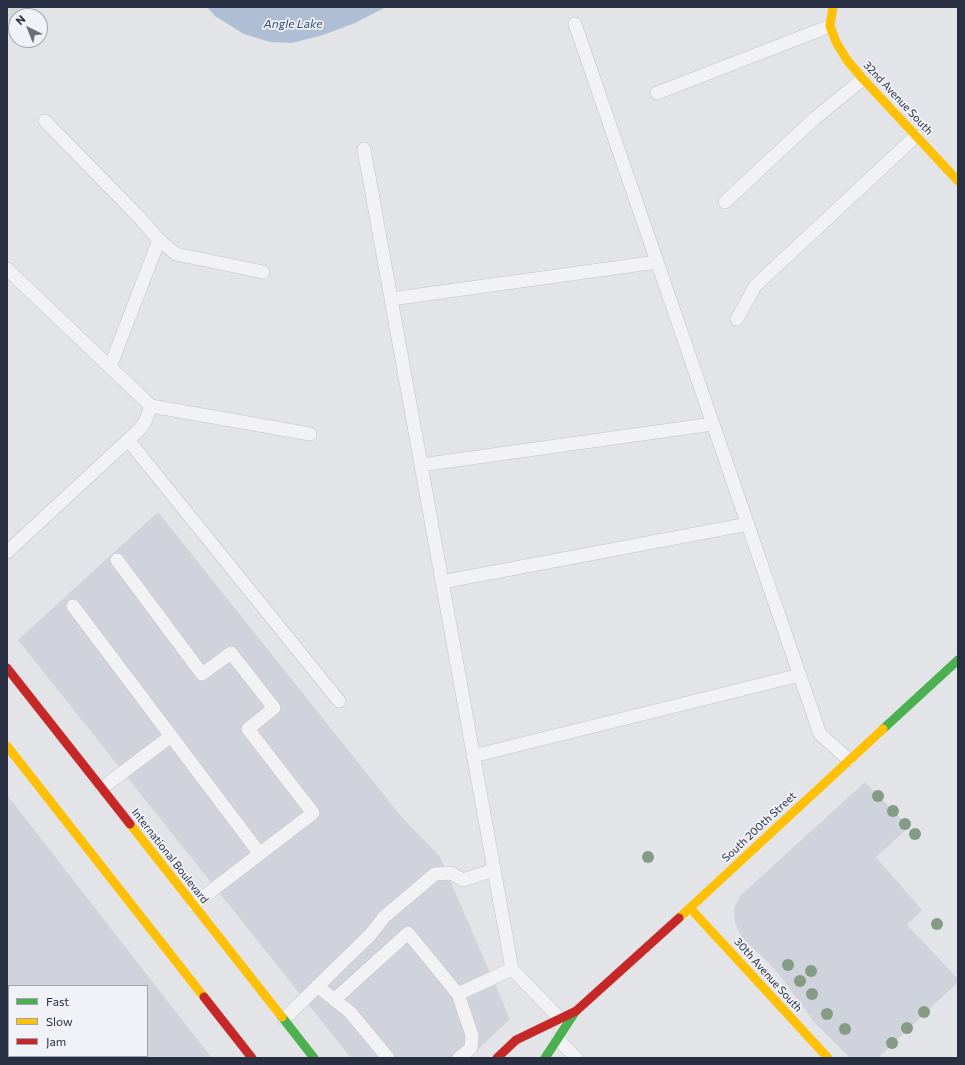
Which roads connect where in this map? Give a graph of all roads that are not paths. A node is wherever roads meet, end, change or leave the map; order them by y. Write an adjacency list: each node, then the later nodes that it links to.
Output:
1 (833, 7): 3 (main road)
2 (575, 24): 12 (lane)
3 (830, 26): 4 (main road, 32nd Avenue South); 5 (lane)
4 (863, 79): 7 (main road, 32nd Avenue South); 10 (lane)
5 (657, 93)
6 (45, 121): 11 (lane)
7 (916, 136): 9 (main road, 32nd Avenue South); 16 (lane)
8 (364, 149): 15 (lane)
9 (958, 181)
10 (725, 202)
11 (159, 240): 14 (lane); 17 (lane)
12 (657, 262): 15 (lane); 19 (lane)
13 (7, 269): 17 (lane)
14 (263, 272)
15 (391, 299): 22 (lane)
16 (737, 319)
17 (110, 367): 18 (lane)
18 (150, 406): 20 (lane); 21 (lane)
19 (713, 424): 22 (lane); 23 (lane)
20 (310, 434)
21 (128, 440): 24 (lane); 31 (lane)
22 (421, 465): 26 (lane)
23 (748, 524): 26 (lane); 30 (lane)
24 (7, 552)
25 (117, 560): 37 (lane)
26 (442, 582): 34 (lane)
27 (73, 606): 32 (lane)
28 (958, 660): 35 (main road, South 200th Street)
29 (7, 668): 36 (main road, International Boulevard)
30 (800, 675): 34 (lane); 35 (lane)
31 (339, 701)
32 (171, 736): 36 (lane); 37 (lane)
33 (7, 746): 50 (main road)
34 (474, 756): 38 (lane)
35 (849, 760): 40 (main road, South 200th Street)
36 (102, 788): 39 (main road, International Boulevard)
37 (260, 854): 39 (lane)
38 (494, 870): 41 (lane); 42 (lane)
39 (194, 905): 46 (main road, International Boulevard)
40 (690, 908): 45 (main road, South 200th Street); 56 (main road, 30th Avenue South)
41 (512, 969): 43 (lane); 47 (lane)
42 (317, 986): 44 (lane); 46 (lane)
43 (458, 994): 44 (lane); 52 (lane)
44 (334, 1000): 49 (lane)
45 (576, 1010): 47 (main road, South 200th Street); 48 (main road, South 200th Street)
46 (284, 1019): 51 (main road, International Boulevard)
47 (560, 1019): 53 (main road, South 200th Street)
48 (558, 1039): 54 (main road, South 200th Street); 55 (lane)
49 (382, 1056)
50 (252, 1058)
51 (314, 1058)
52 (459, 1058)
53 (497, 1058)
54 (545, 1058)
55 (576, 1058)
56 (828, 1058)

